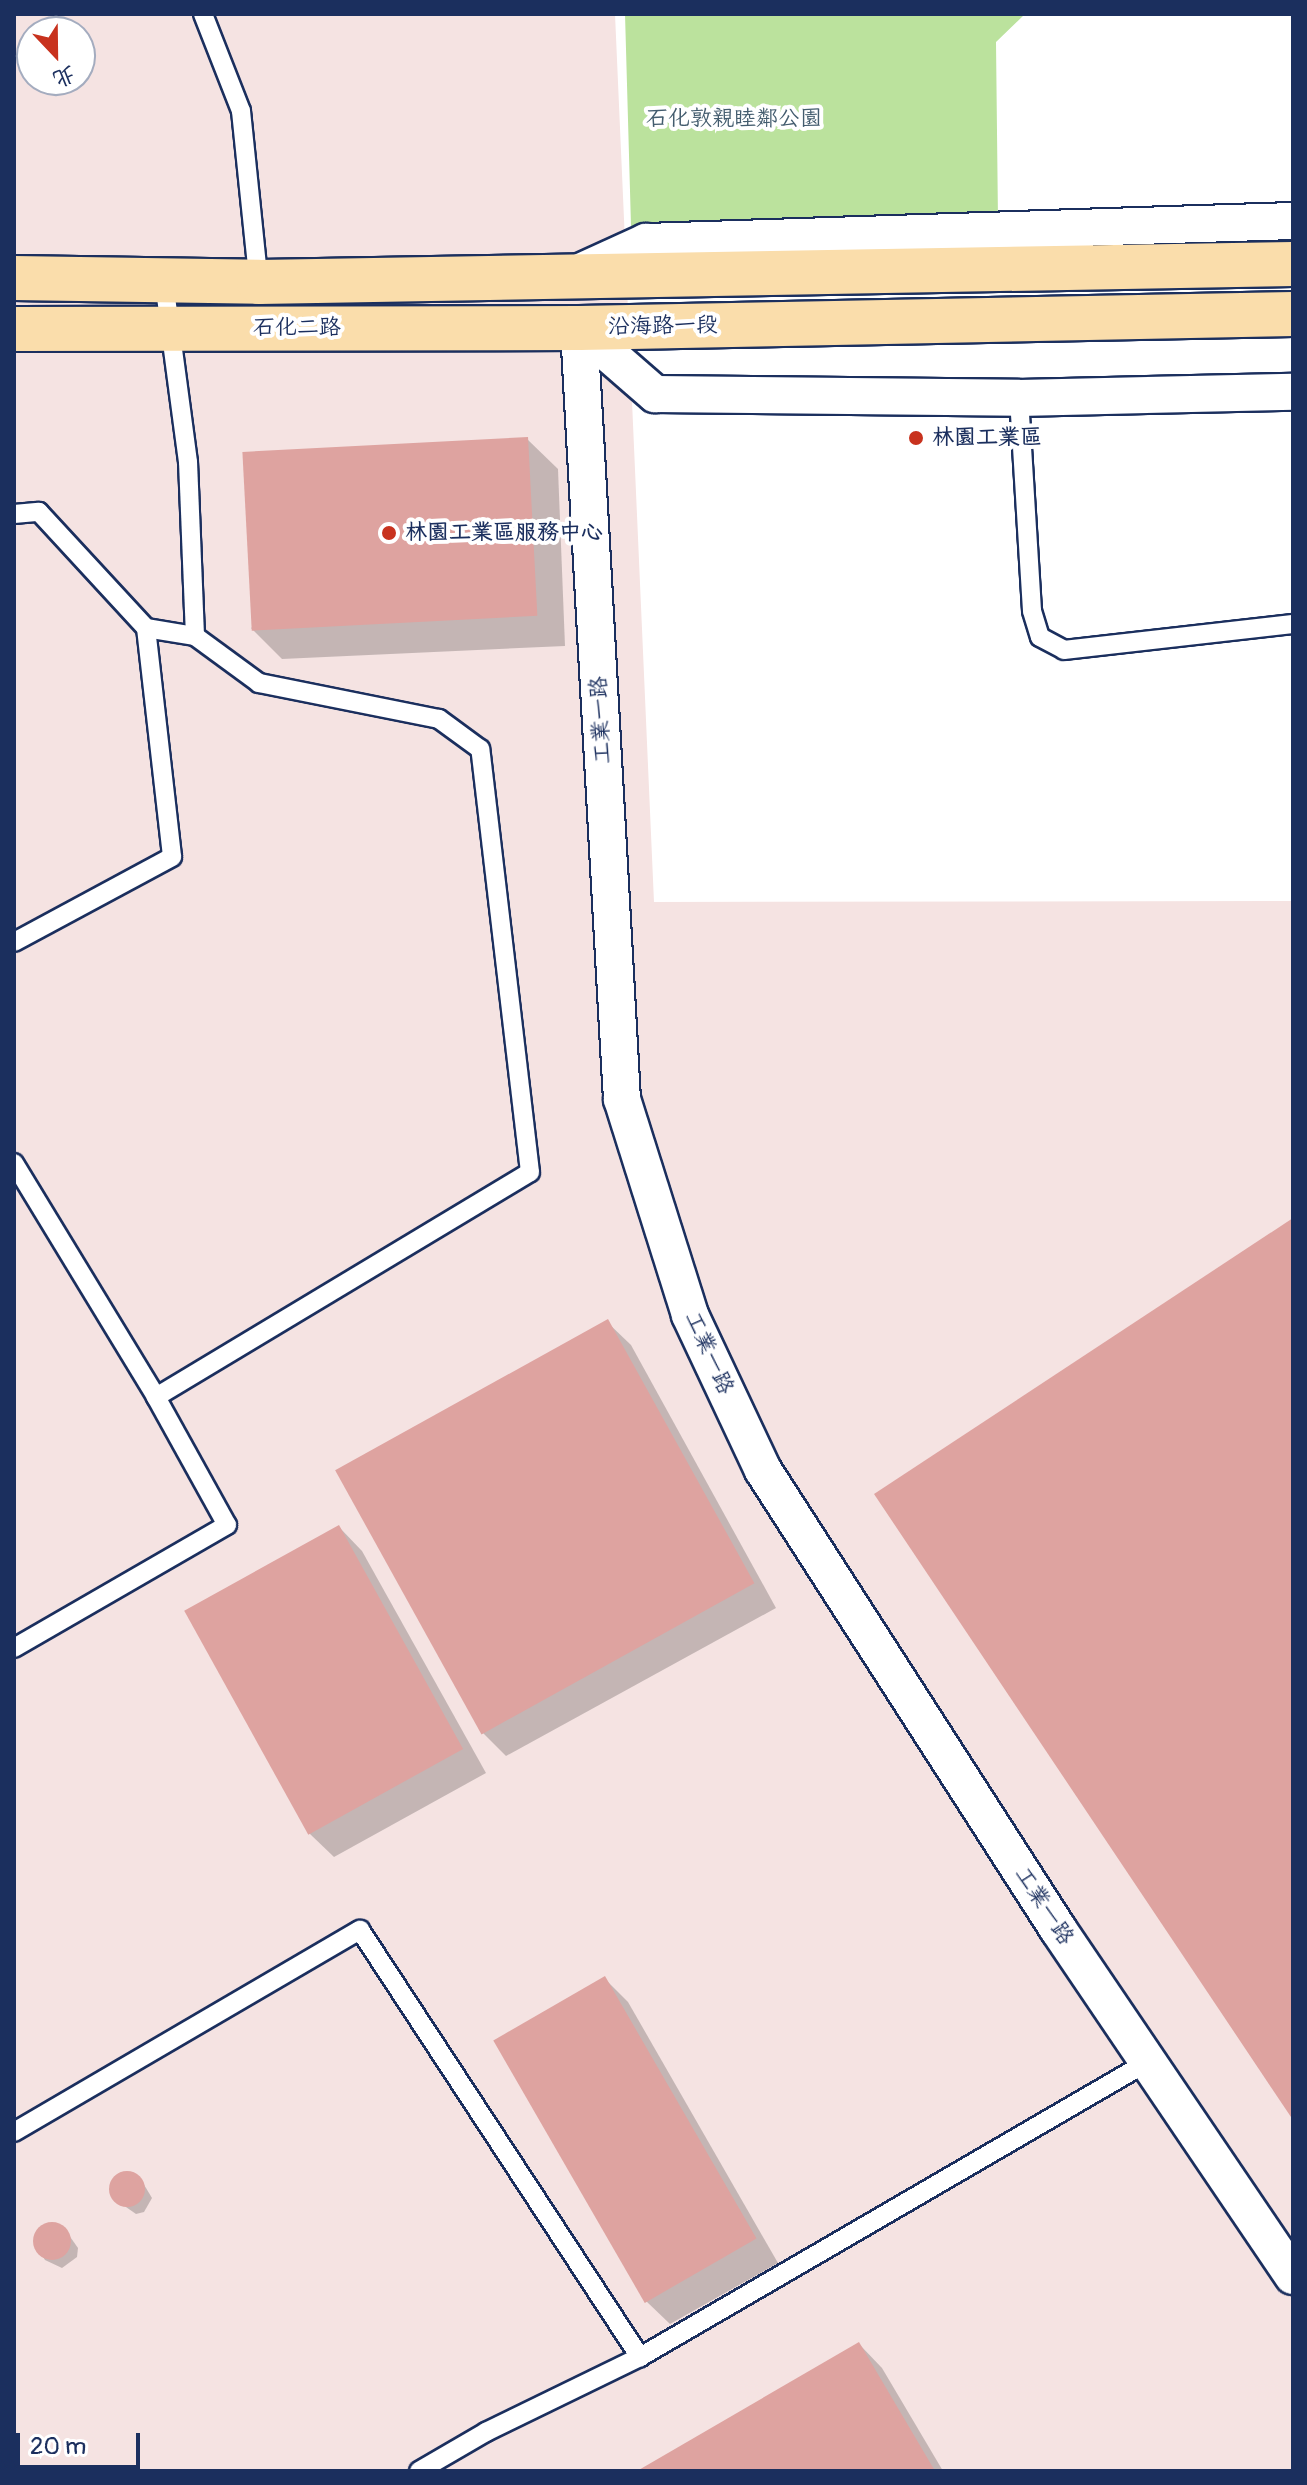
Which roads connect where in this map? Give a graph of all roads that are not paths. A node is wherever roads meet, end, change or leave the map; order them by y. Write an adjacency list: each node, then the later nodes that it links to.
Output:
1 (203, 14): 6 (lane)
2 (1293, 221): 7 (street)
3 (1293, 264): 7 (main road)
4 (14, 278): 5 (main road, 石化二路)
5 (164, 281): 6 (main road, 石化二路); 9 (lane)
6 (261, 305): 7 (main road, 石化二路); 9 (main road, 石化二路)
7 (577, 305): 8 (main road, 沿海路一段); 12 (street, 沿海路一段); 21 (street, 工業一路)
8 (1293, 314)
9 (169, 328): 10 (main road, 石化二路); 16 (lane)
10 (14, 329)
11 (1293, 392): 12 (street, 沿海路一段)
12 (1019, 398): 14 (lane)
13 (14, 514): 15 (lane)
14 (1293, 624)
15 (146, 628): 16 (lane); 17 (lane)
16 (195, 636): 19 (lane)
17 (14, 942)
18 (14, 1163): 19 (lane)
19 (156, 1397): 20 (lane)
20 (14, 1648)
21 (1149, 2061): 23 (street, 工業一路); 24 (lane)
22 (14, 2132): 24 (lane)
23 (1293, 2276)
24 (640, 2357): 25 (lane)
25 (419, 2471)

